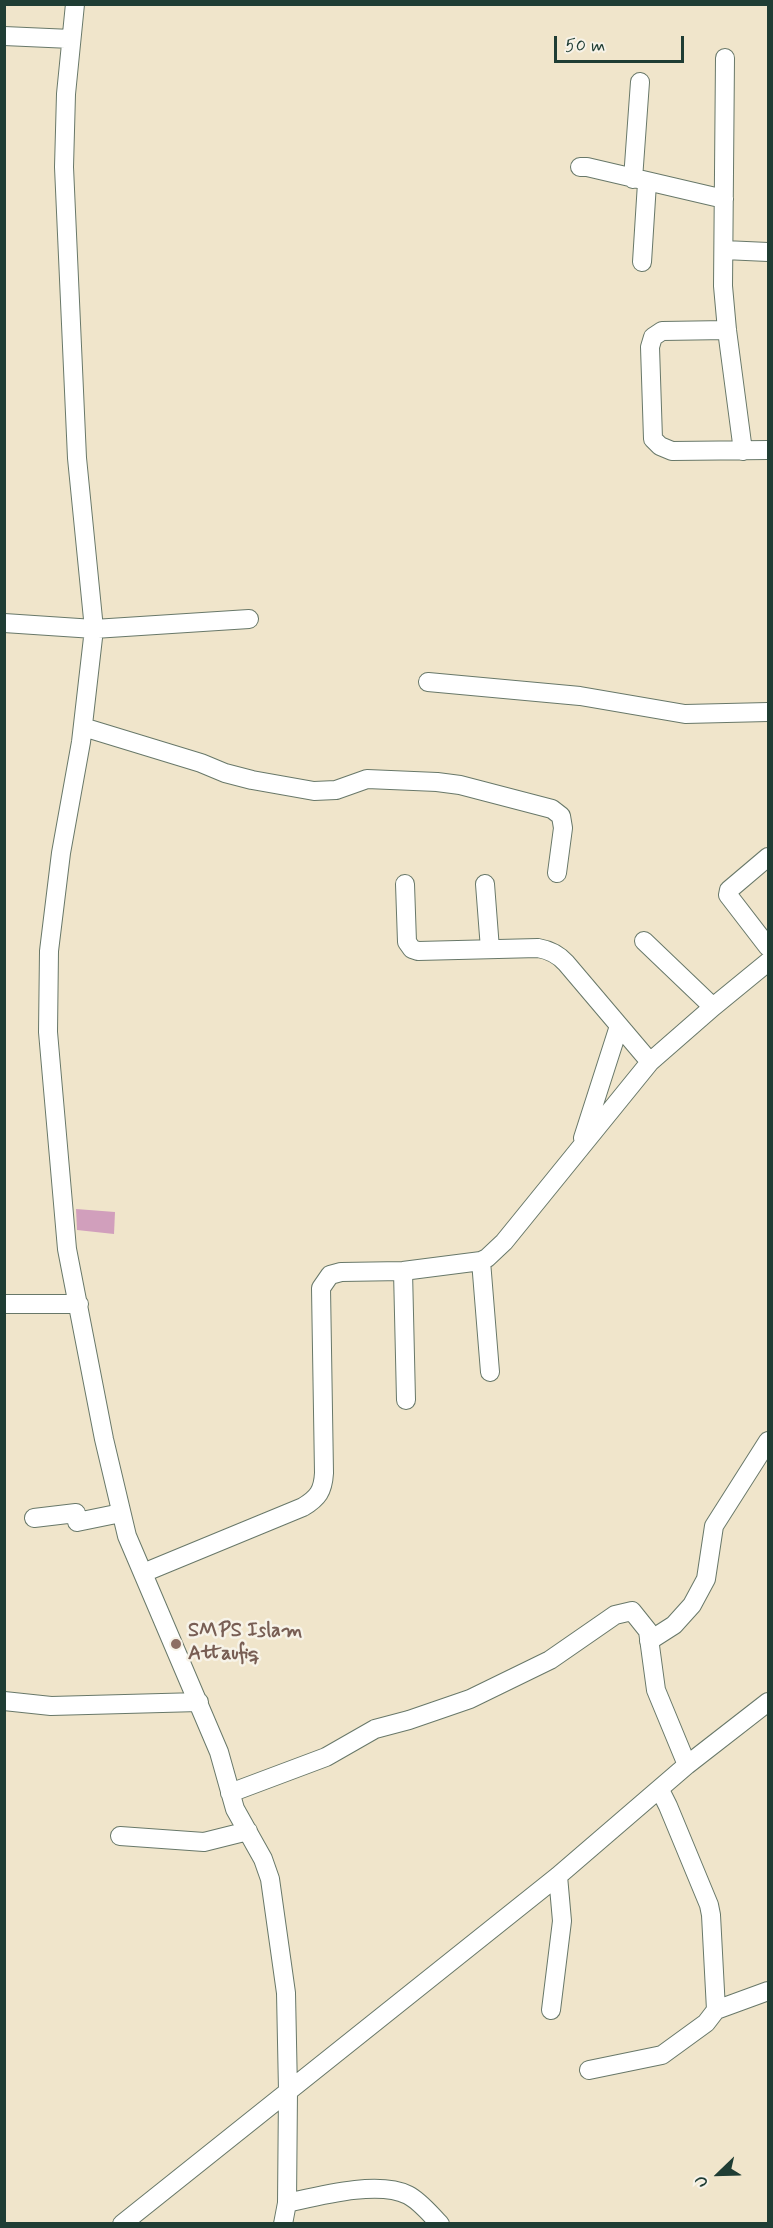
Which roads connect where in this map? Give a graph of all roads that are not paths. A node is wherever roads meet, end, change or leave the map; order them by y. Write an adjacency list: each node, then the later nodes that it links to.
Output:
1 (75, 4): 3 (street)
2 (4, 36): 3 (street)
3 (71, 39): 17 (street)
4 (724, 58): 8 (street)
5 (640, 82): 7 (street)
6 (580, 167): 7 (street)
7 (640, 181): 8 (street); 11 (street)
8 (724, 200): 9 (street)
9 (724, 250): 10 (street); 12 (street)
10 (768, 252)
11 (642, 262)
12 (727, 330): 14 (street); 14 (street)
13 (768, 450): 14 (street)
14 (743, 451)
15 (249, 619): 17 (street)
16 (4, 623): 17 (street)
17 (94, 629): 20 (street)
18 (428, 682): 19 (street)
19 (768, 712)
20 (83, 726): 22 (street); 36 (street)
21 (768, 857): 26 (street)
22 (557, 873)
23 (405, 884): 27 (street)
24 (485, 884): 27 (street)
25 (644, 941): 29 (street)
26 (768, 947)
27 (490, 949): 30 (street)
28 (768, 962): 29 (street)
29 (712, 1007): 31 (street)
30 (620, 1026): 31 (street); 32 (street)
31 (650, 1062): 32 (street)
32 (580, 1148): 33 (street)
33 (481, 1261): 34 (street); 37 (street)
34 (403, 1271): 38 (street); 42 (street)
35 (4, 1304): 36 (street)
36 (79, 1304): 40 (street)
37 (490, 1372)
38 (406, 1400)
39 (768, 1441): 43 (street)
40 (121, 1513): 41 (street); 42 (street)
41 (34, 1518)
42 (143, 1573): 45 (street)
43 (649, 1641): 47 (street); 49 (street)
44 (4, 1701): 45 (street)
45 (199, 1702): 49 (street)
46 (768, 1702): 47 (street)
47 (687, 1765): 48 (street)
48 (660, 1790): 52 (street); 55 (street)
49 (230, 1793): 50 (street)
50 (248, 1831): 51 (street); 57 (street)
51 (120, 1836)
52 (558, 1876): 54 (street); 57 (street)
53 (768, 1991): 55 (street)
54 (551, 2010)
55 (716, 2010): 56 (street)
56 (589, 2070)
57 (288, 2091): 58 (street); 59 (street)
58 (287, 2202): 60 (street); 61 (street)
59 (122, 2223)
60 (283, 2223)
61 (440, 2223)

